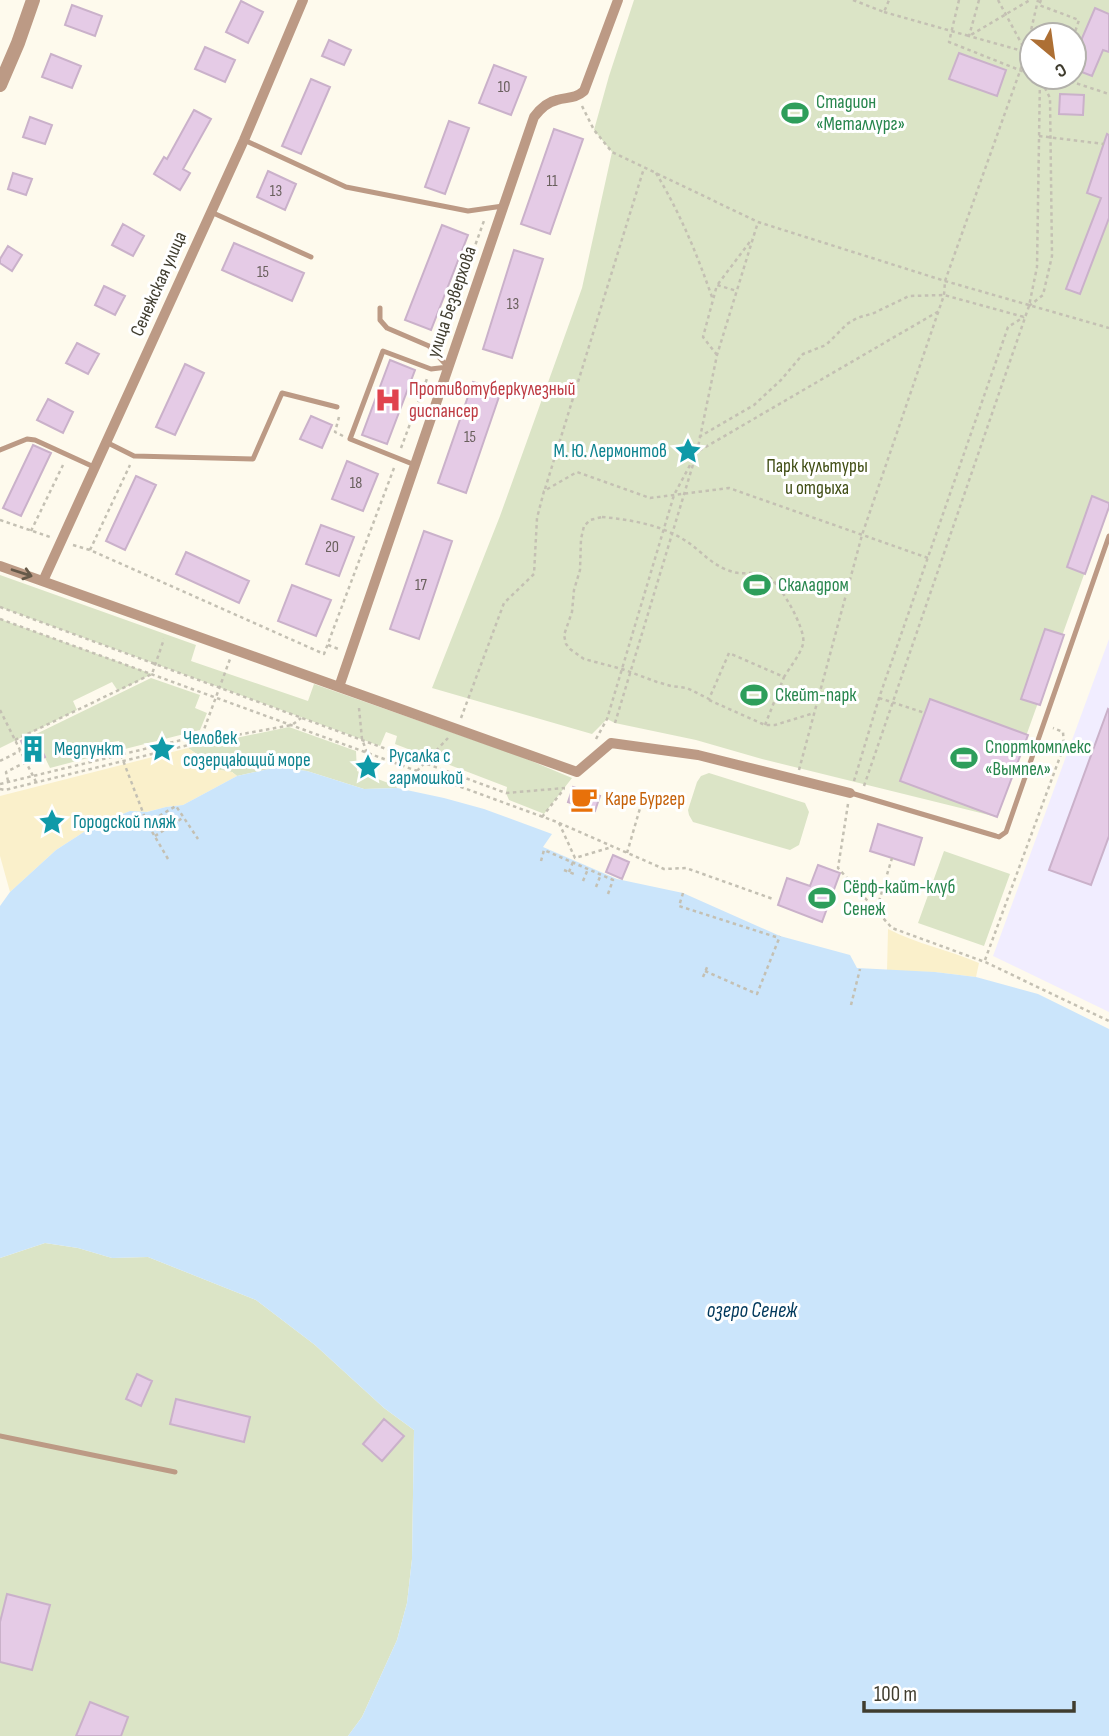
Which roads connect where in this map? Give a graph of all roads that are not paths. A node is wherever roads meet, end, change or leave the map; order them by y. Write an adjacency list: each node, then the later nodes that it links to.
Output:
1 (33, 0): 4 (street)
2 (303, 0): 6 (street, Сенежская улица)
3 (618, 0): 7 (street, улица Безверхова)
4 (3, 69): 5 (street)
5 (0, 85)
6 (244, 139): 7 (lane); 8 (street, Сенежская улица)
7 (503, 206): 11 (street, улица Безверхова)
8 (211, 212): 9 (lane); 13 (street, Сенежская улица)
9 (311, 257)
10 (380, 309): 11 (lane)
11 (449, 366): 15 (street, улица Безверхова); 15 (lane)
12 (337, 407): 13 (lane)
13 (106, 442): 16 (street, Сенежская улица)
14 (0, 450): 16 (lane)
15 (415, 465): 20 (street, улица Безверхова)
16 (95, 468): 19 (street, Сенежская улица)
17 (1109, 537): 21 (lane)
18 (0, 566): 19 (street, one-way to 19)
19 (43, 581): 20 (street)
20 (339, 687): 21 (street)
21 (856, 794)
22 (0, 1436): 23 (lane)
23 (175, 1472)

